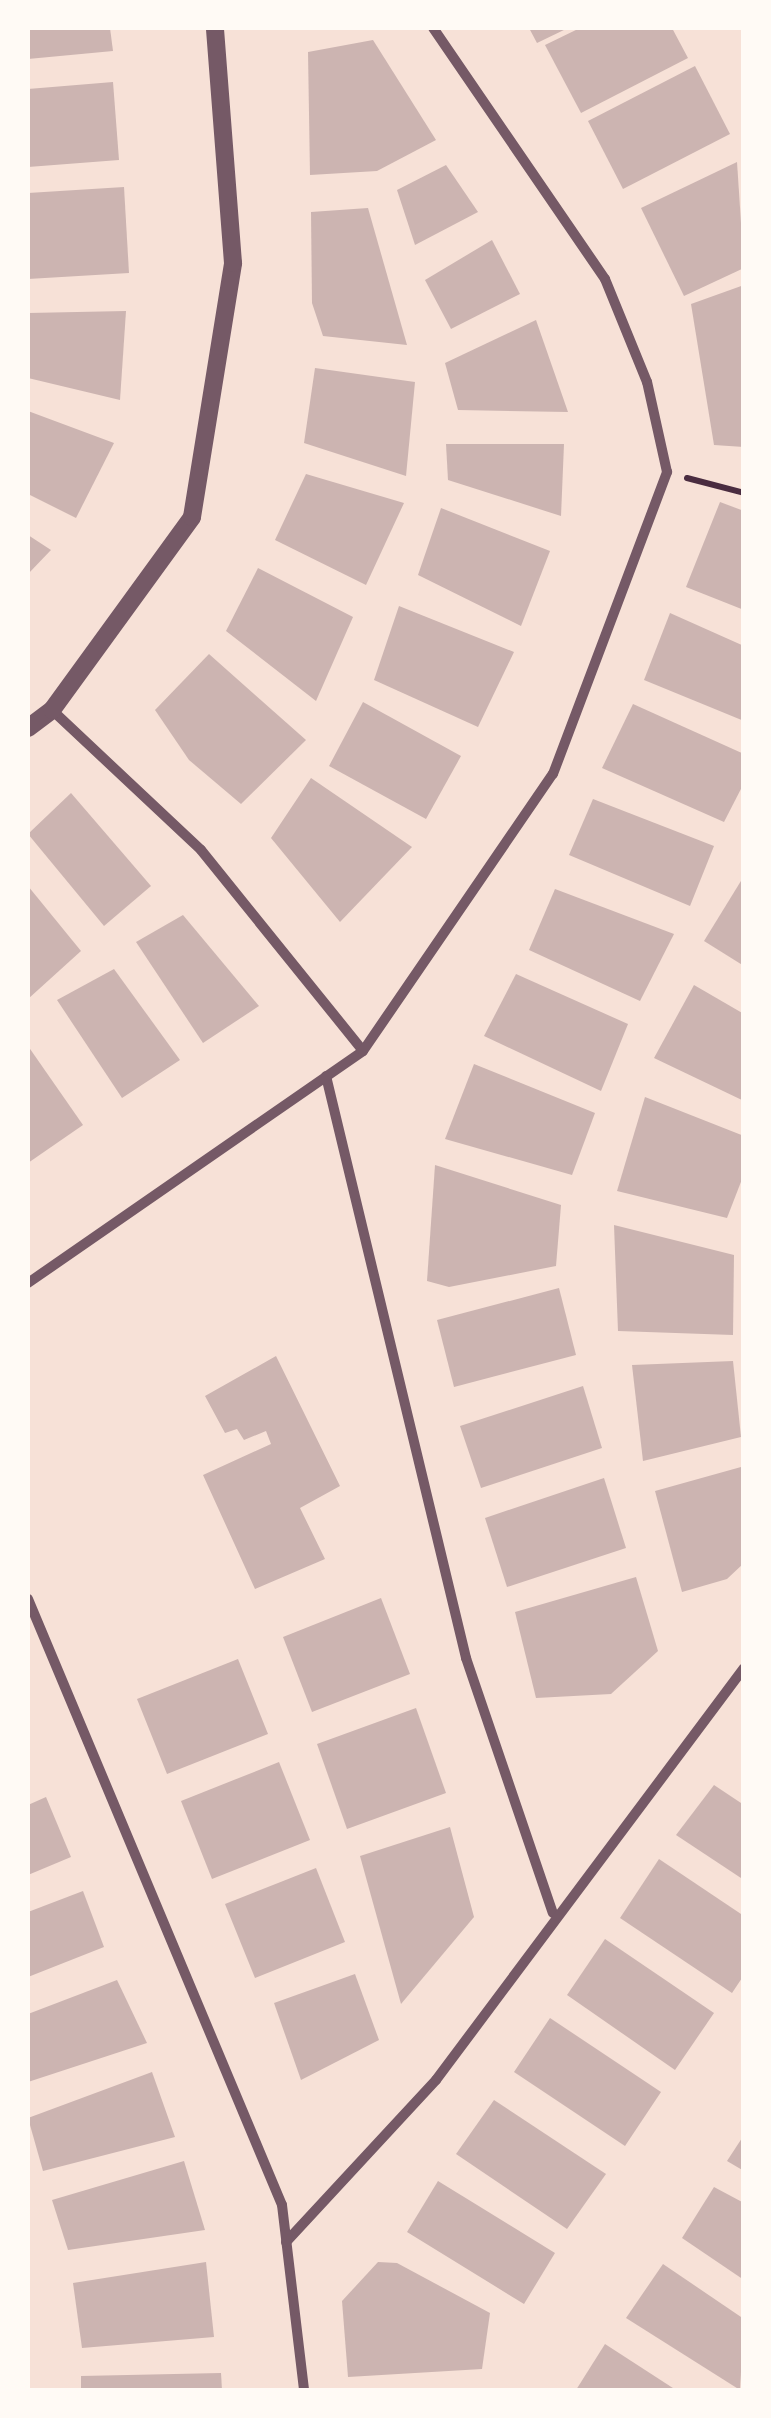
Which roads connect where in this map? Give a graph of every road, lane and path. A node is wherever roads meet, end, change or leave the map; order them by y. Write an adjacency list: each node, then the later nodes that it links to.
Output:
1 (216, 28): 5 (street)
2 (433, 28): 3 (street)
3 (667, 472): 4 (path); 7 (street)
4 (744, 493)
5 (52, 710): 6 (street); 7 (street)
6 (28, 728)
7 (362, 1050): 8 (street)
8 (326, 1076): 9 (street); 12 (street)
9 (28, 1284)
10 (28, 1600): 13 (street)
11 (744, 1668): 12 (street)
12 (553, 1913): 13 (street)
13 (286, 2242): 14 (street)
14 (304, 2390)

